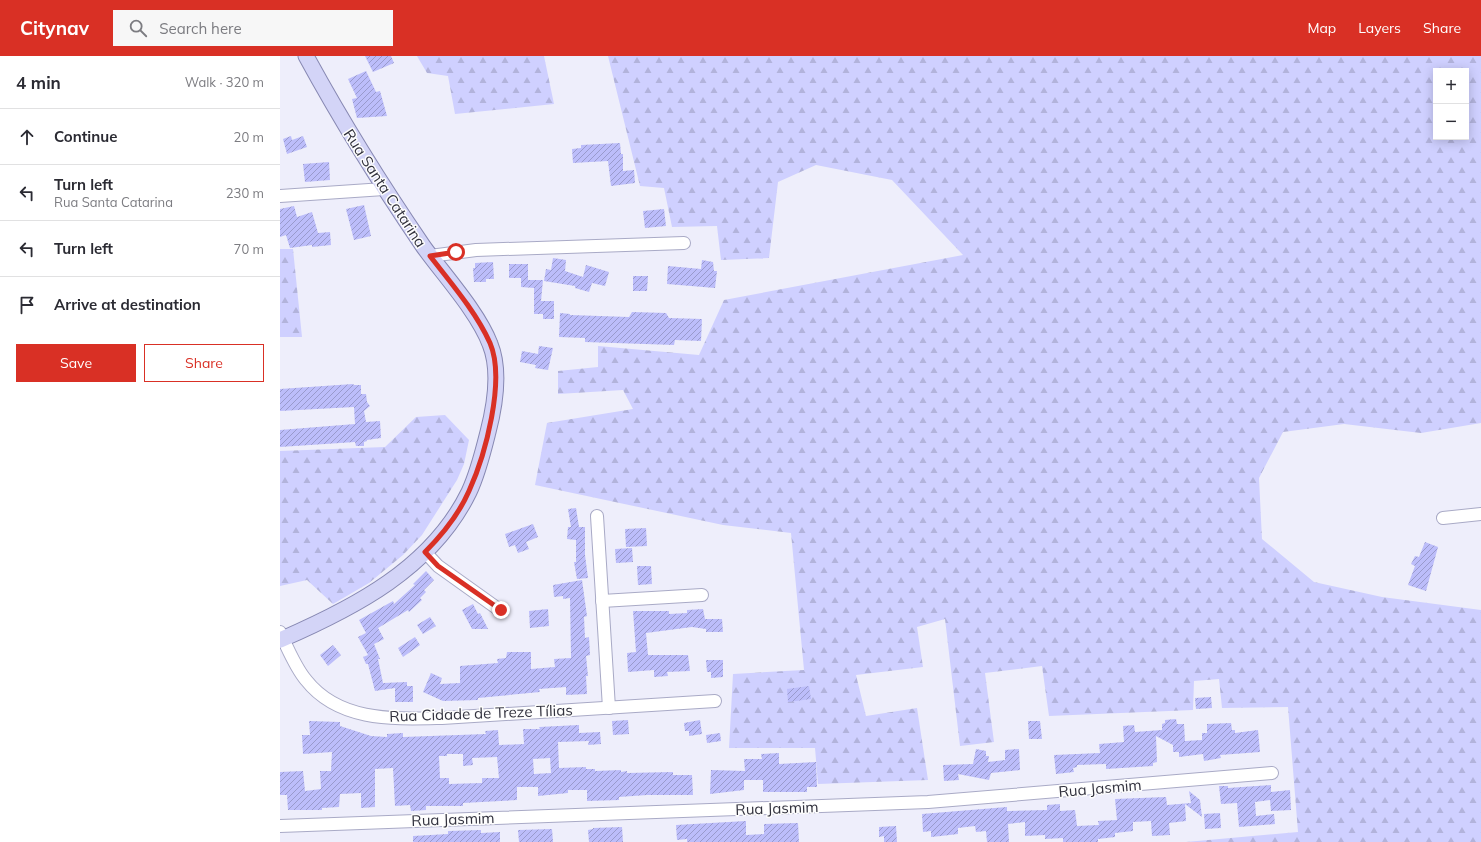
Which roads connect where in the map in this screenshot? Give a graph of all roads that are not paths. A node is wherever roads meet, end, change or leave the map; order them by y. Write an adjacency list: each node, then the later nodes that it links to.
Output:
1 (306, 56): 2 (main road, Rua Santa Catarina)
2 (384, 189): 3 (street); 5 (main road, Rua Santa Catarina)
3 (280, 196)
4 (684, 243): 5 (street)
5 (430, 256): 9 (main road, Rua Santa Catarina)
6 (1481, 514): 8 (street)
7 (597, 516): 11 (street)
8 (1443, 518)
9 (425, 552): 12 (street); 13 (main road, Rua Santa Catarina)
10 (702, 595): 11 (street)
11 (602, 601): 15 (street)
12 (501, 610)
13 (281, 637): 15 (street, Rua Cidade de Treze Tílias)
14 (715, 701): 15 (street, Rua Cidade de Treze Tílias)
15 (609, 708)
16 (1272, 773): 17 (street, Rua Jasmim)
17 (280, 826)

